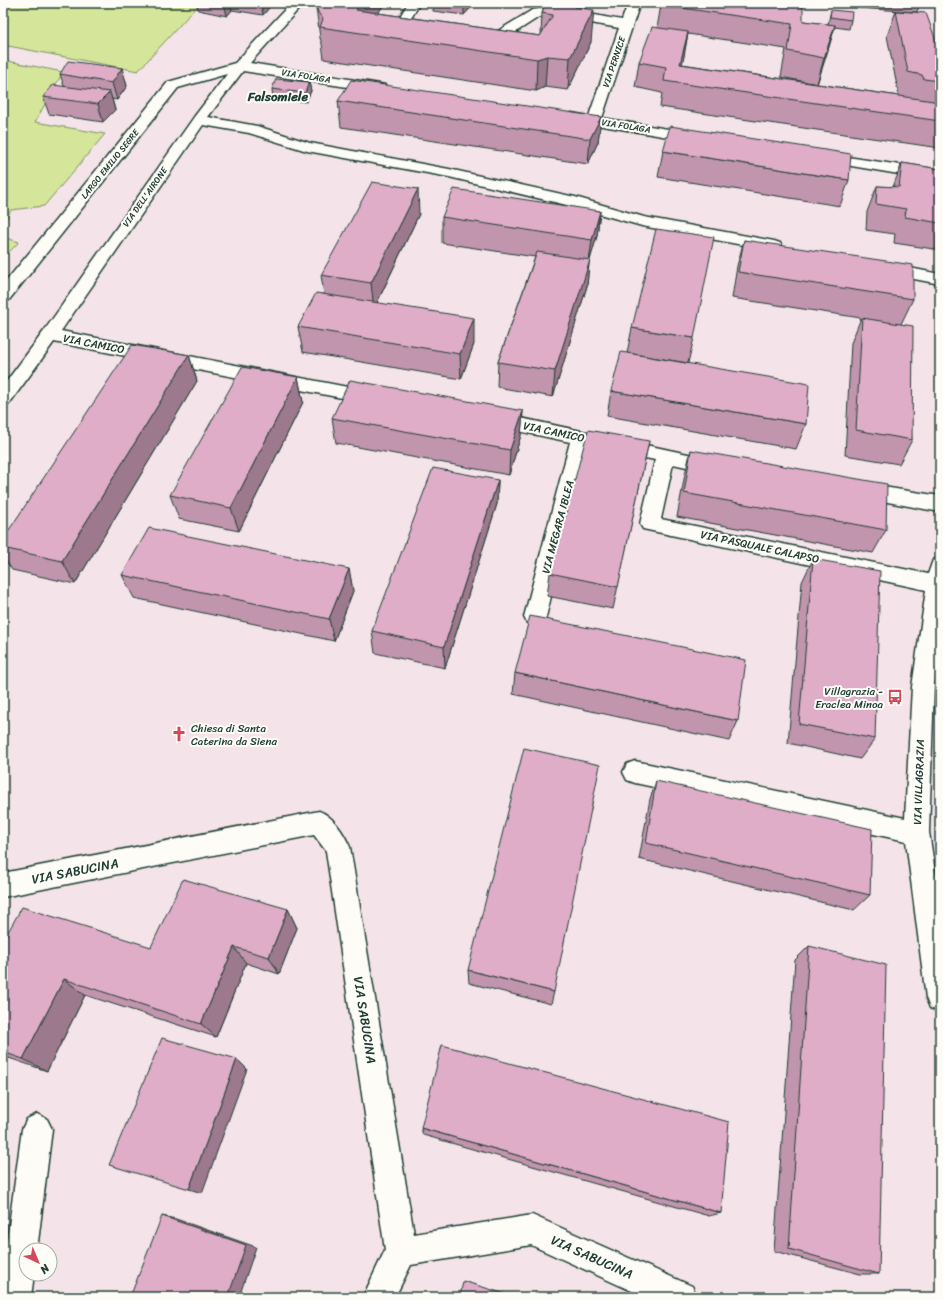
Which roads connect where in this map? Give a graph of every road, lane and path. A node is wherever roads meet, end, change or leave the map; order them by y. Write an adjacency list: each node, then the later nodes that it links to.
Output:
1 (298, 3): 7 (street, VIA DELL'AIRONE)
2 (414, 3): 5 (street)
3 (634, 3): 4 (street, VIA PERNICE)
4 (627, 25): 6 (street); 11 (street, VIA PERNICE)
5 (436, 34)
6 (471, 38)
7 (240, 66): 8 (street, VIA FOLAGA); 10 (street, VIA DELL'AIRONE); 18 (street, LARGO EMILIO SEGRE)
8 (390, 89)
9 (555, 115): 11 (street, VIA FOLAGA)
10 (199, 120): 15 (street); 19 (street, VIA DELL'AIRONE)
11 (594, 121): 12 (street, VIA FOLAGA)
12 (712, 140)
13 (806, 155): 14 (street)
14 (940, 176)
15 (791, 250)
16 (870, 265): 17 (street)
17 (940, 278)
18 (3, 296)
19 (50, 335): 20 (street, VIA DELL'AIRONE); 21 (street, VIA CAMICO)
20 (3, 399)
21 (391, 401)
22 (476, 415): 23 (street, VIA CAMICO)
23 (581, 438): 24 (street, VIA CAMICO); 29 (street, VIA MEGARA IBLEA)
24 (665, 456): 25 (street, VIA CAMICO); 28 (street, VIA PASQUALE CALAPSO)
25 (738, 470)
26 (839, 487): 27 (street)
27 (940, 504)
28 (939, 575): 31 (street, VIA VILLAGRAZIA)
29 (535, 617)
30 (635, 772): 31 (street)
31 (917, 832): 33 (street, VIA VILLAGRAZIA)
32 (3, 886): 35 (street, VIA SABUCINA)
33 (940, 998)
34 (37, 1129): 36 (street)
35 (401, 1251): 37 (street); 38 (street, VIA SABUCINA)
36 (15, 1297)
37 (379, 1297)
38 (681, 1297)

